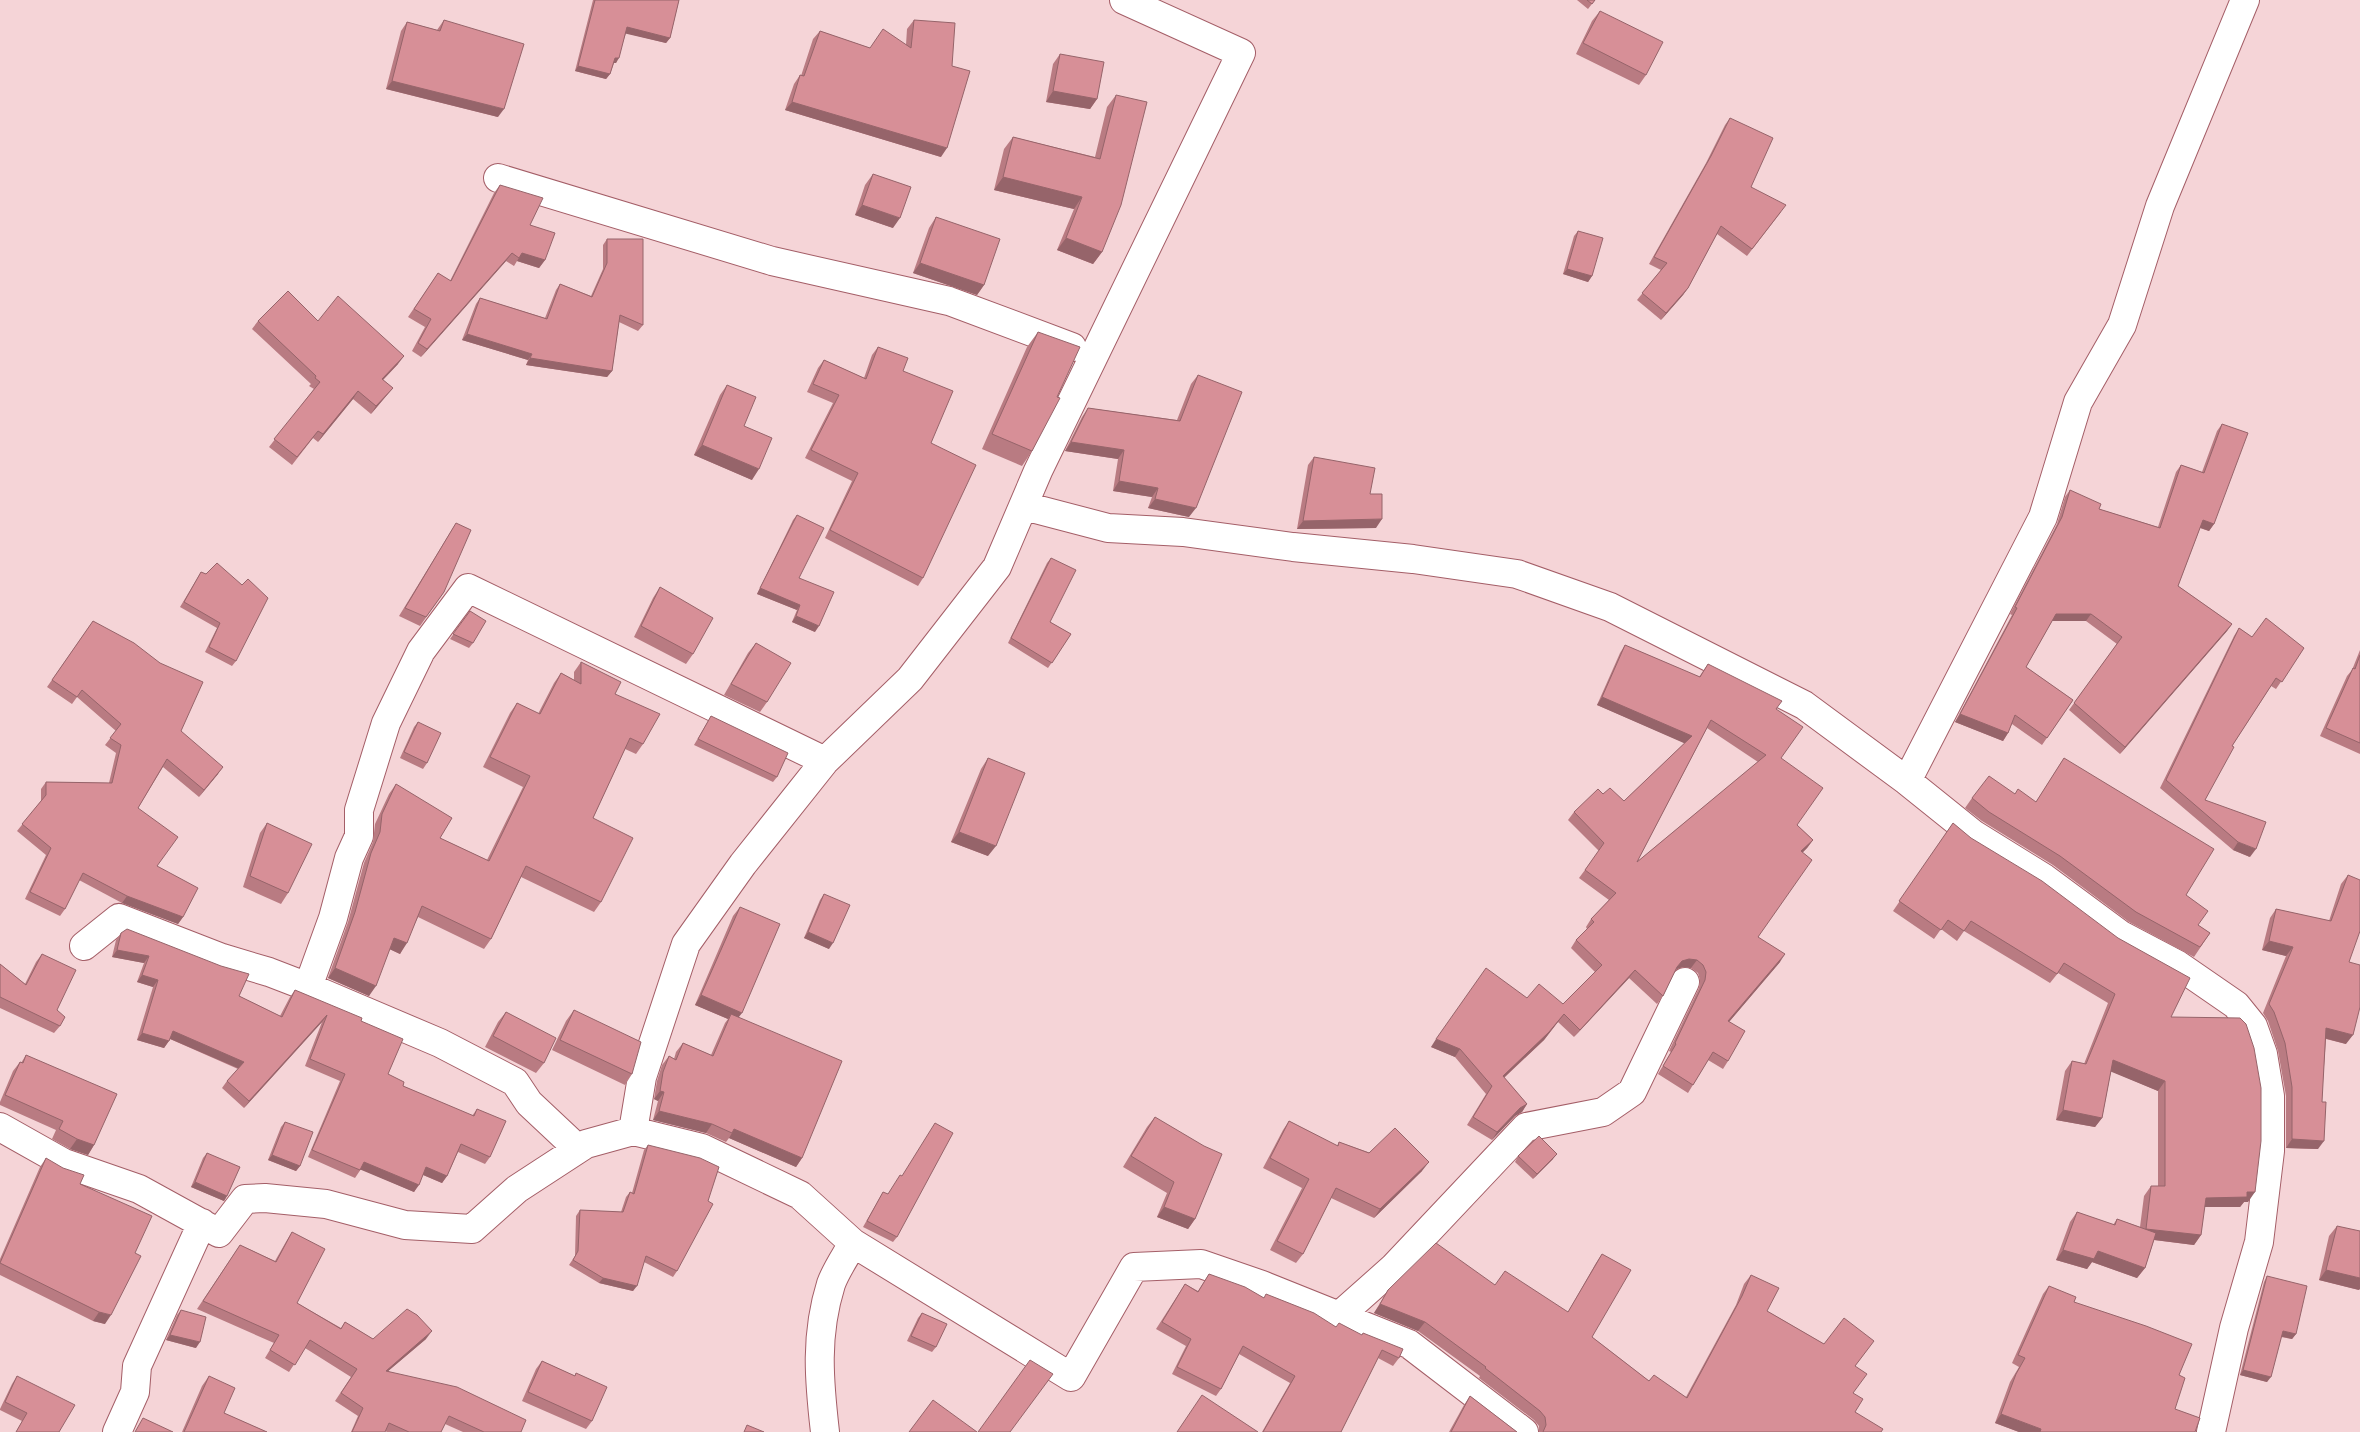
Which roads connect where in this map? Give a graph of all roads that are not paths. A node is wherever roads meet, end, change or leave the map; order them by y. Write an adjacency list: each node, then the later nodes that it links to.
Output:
1 (1124, 0): 4 (street)
2 (2245, 0): 7 (street)
3 (498, 178): 4 (street)
4 (1095, 355): 5 (street)
5 (1024, 506): 6 (street); 7 (street)
6 (825, 761): 10 (street); 12 (street)
7 (1907, 781): 20 (street)
8 (84, 946): 10 (street)
9 (1685, 982): 16 (street)
10 (308, 987): 13 (street)
11 (0, 1128): 14 (street)
12 (633, 1131): 13 (street); 15 (street)
13 (578, 1149): 14 (street)
14 (202, 1223): 17 (street)
15 (853, 1243): 16 (street); 18 (street)
16 (1339, 1316): 19 (street)
17 (117, 1432)
18 (825, 1432)
19 (1524, 1432)
20 (2211, 1432)

